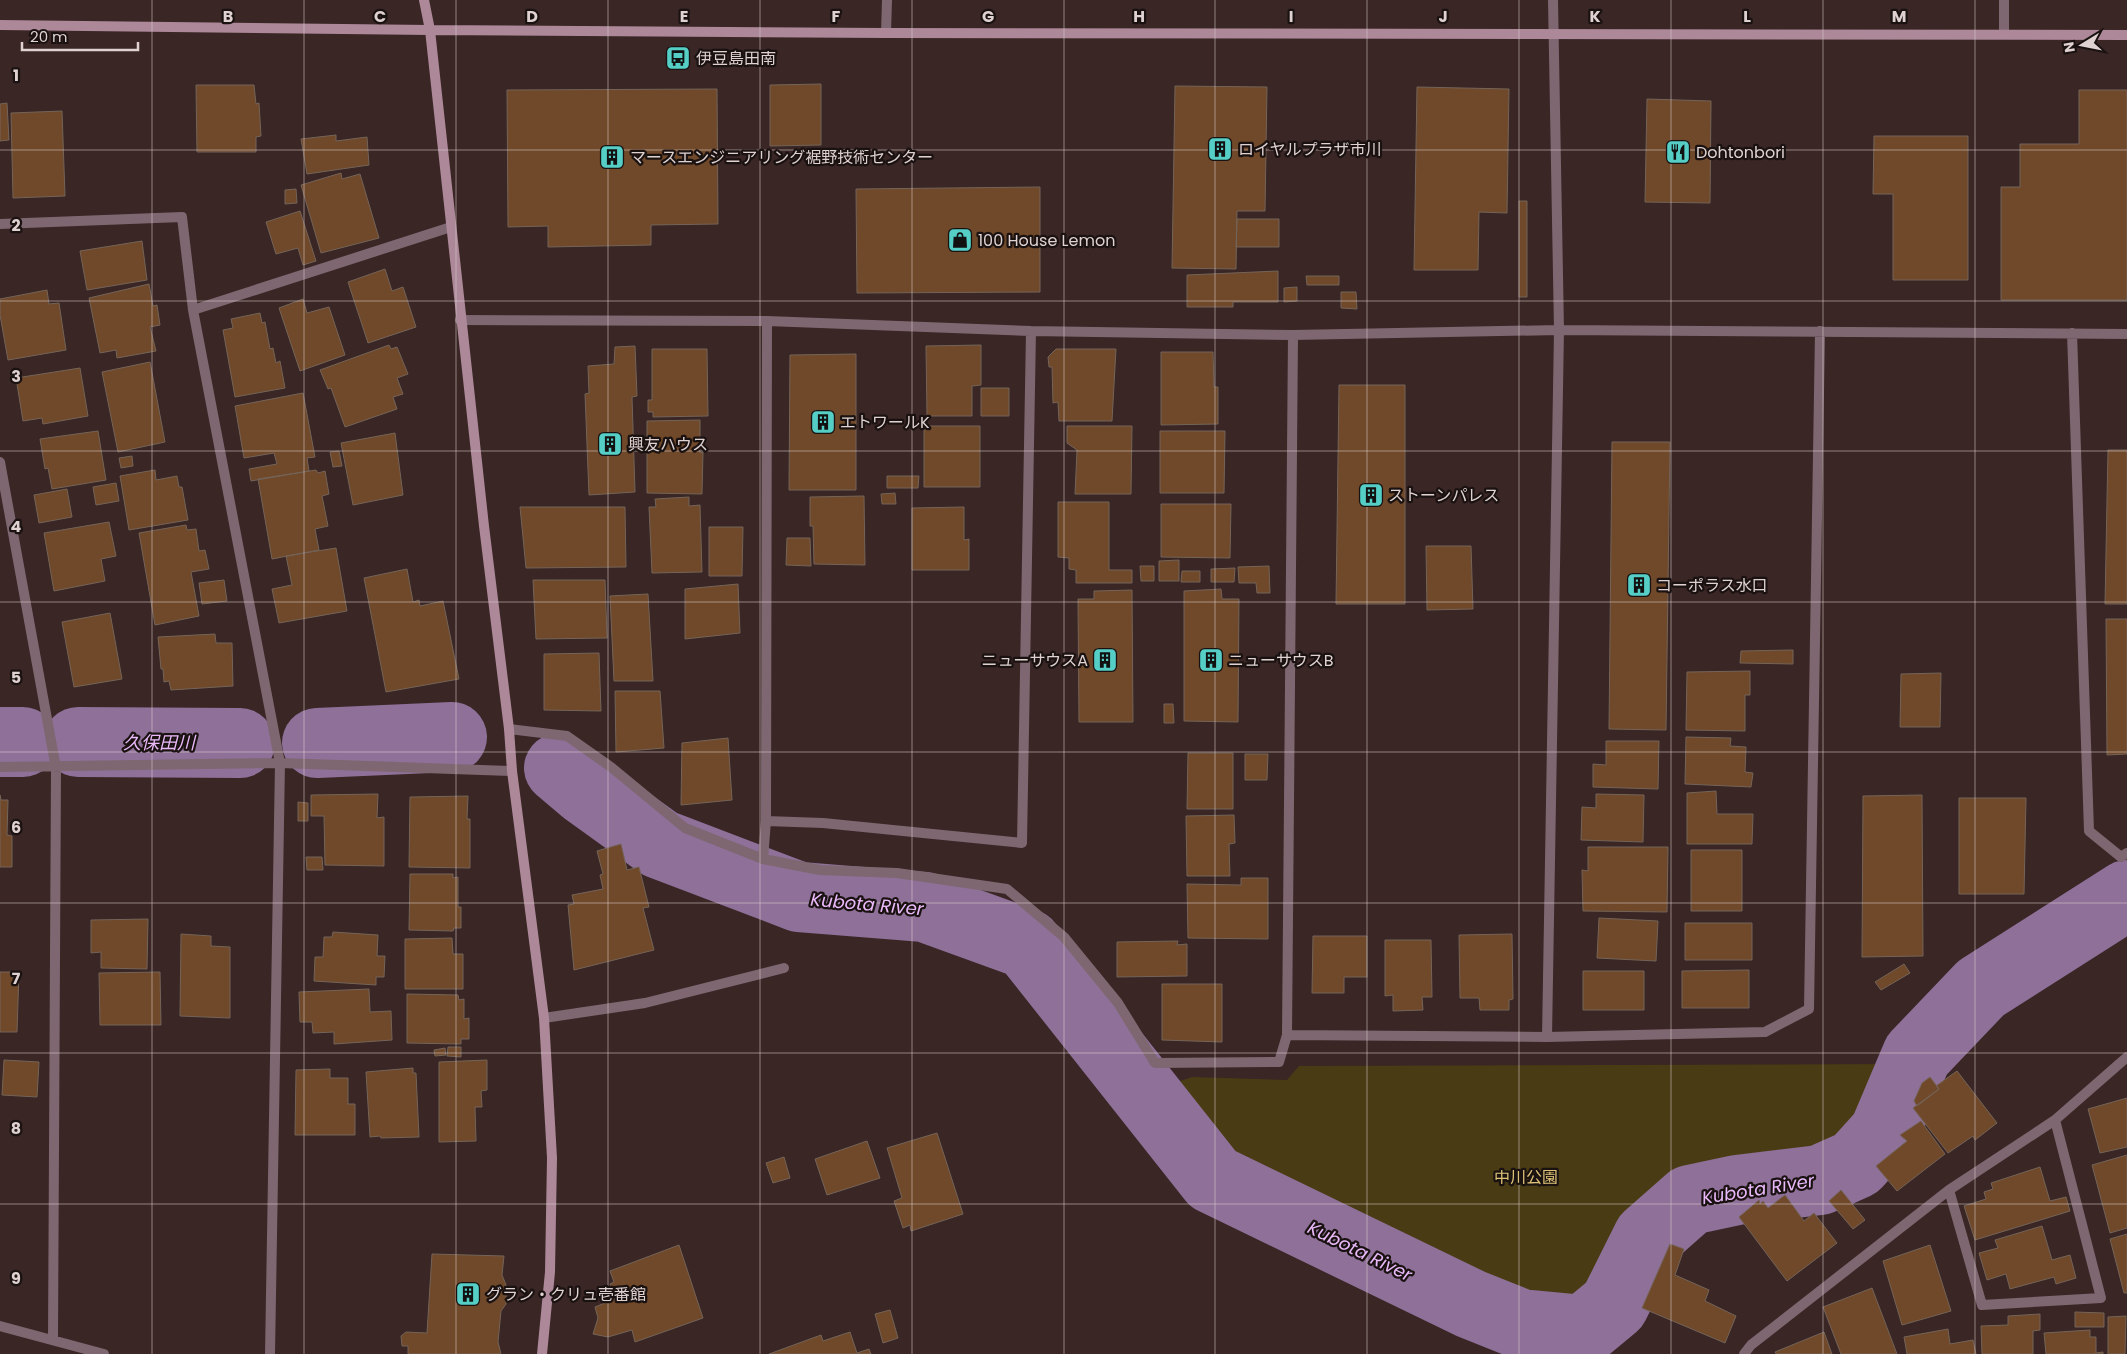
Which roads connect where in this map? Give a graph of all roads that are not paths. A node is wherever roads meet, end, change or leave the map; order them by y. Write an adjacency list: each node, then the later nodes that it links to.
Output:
1 (424, 0): 6 (street)
2 (887, 0): 7 (street)
3 (1553, 0): 9 (street)
4 (2004, 0): 8 (street)
5 (0, 24): 6 (street)
6 (430, 30): 7 (street); 12 (street)
7 (886, 33): 9 (street)
8 (2004, 34): 9 (street); 10 (street)
9 (1554, 35): 16 (street)
10 (2127, 35)
11 (0, 224): 13 (street)
12 (451, 227): 13 (street); 14 (street)
13 (193, 310): 24 (street)
14 (460, 320): 15 (street); 23 (street)
15 (767, 321): 17 (street); 28 (street)
16 (1558, 330): 18 (street); 21 (street); 34 (street)
17 (1031, 331): 21 (street); 28 (street)
18 (1820, 331): 19 (street); 34 (street)
19 (2072, 333): 20 (street); 29 (street)
20 (2127, 334)
21 (1293, 335): 33 (street)
22 (0, 462): 26 (street)
23 (509, 728): 27 (street); 30 (street)
24 (280, 764): 26 (street); 27 (street); 41 (street)
25 (0, 767): 26 (street)
26 (56, 768): 39 (street)
27 (512, 771): 32 (street)
28 (766, 821): 30 (street)
29 (2127, 853)
30 (763, 859): 33 (street)
31 (784, 968): 32 (street)
32 (544, 1018): 42 (street)
33 (1287, 1035): 34 (street)
34 (1547, 1037)
35 (2127, 1057): 36 (street)
36 (2055, 1120): 37 (street); 37 (street)
37 (1950, 1190): 43 (street)
38 (0, 1326): 39 (street)
39 (53, 1339): 40 (street)
40 (104, 1354)
41 (270, 1354)
42 (542, 1354)
43 (1744, 1354)

